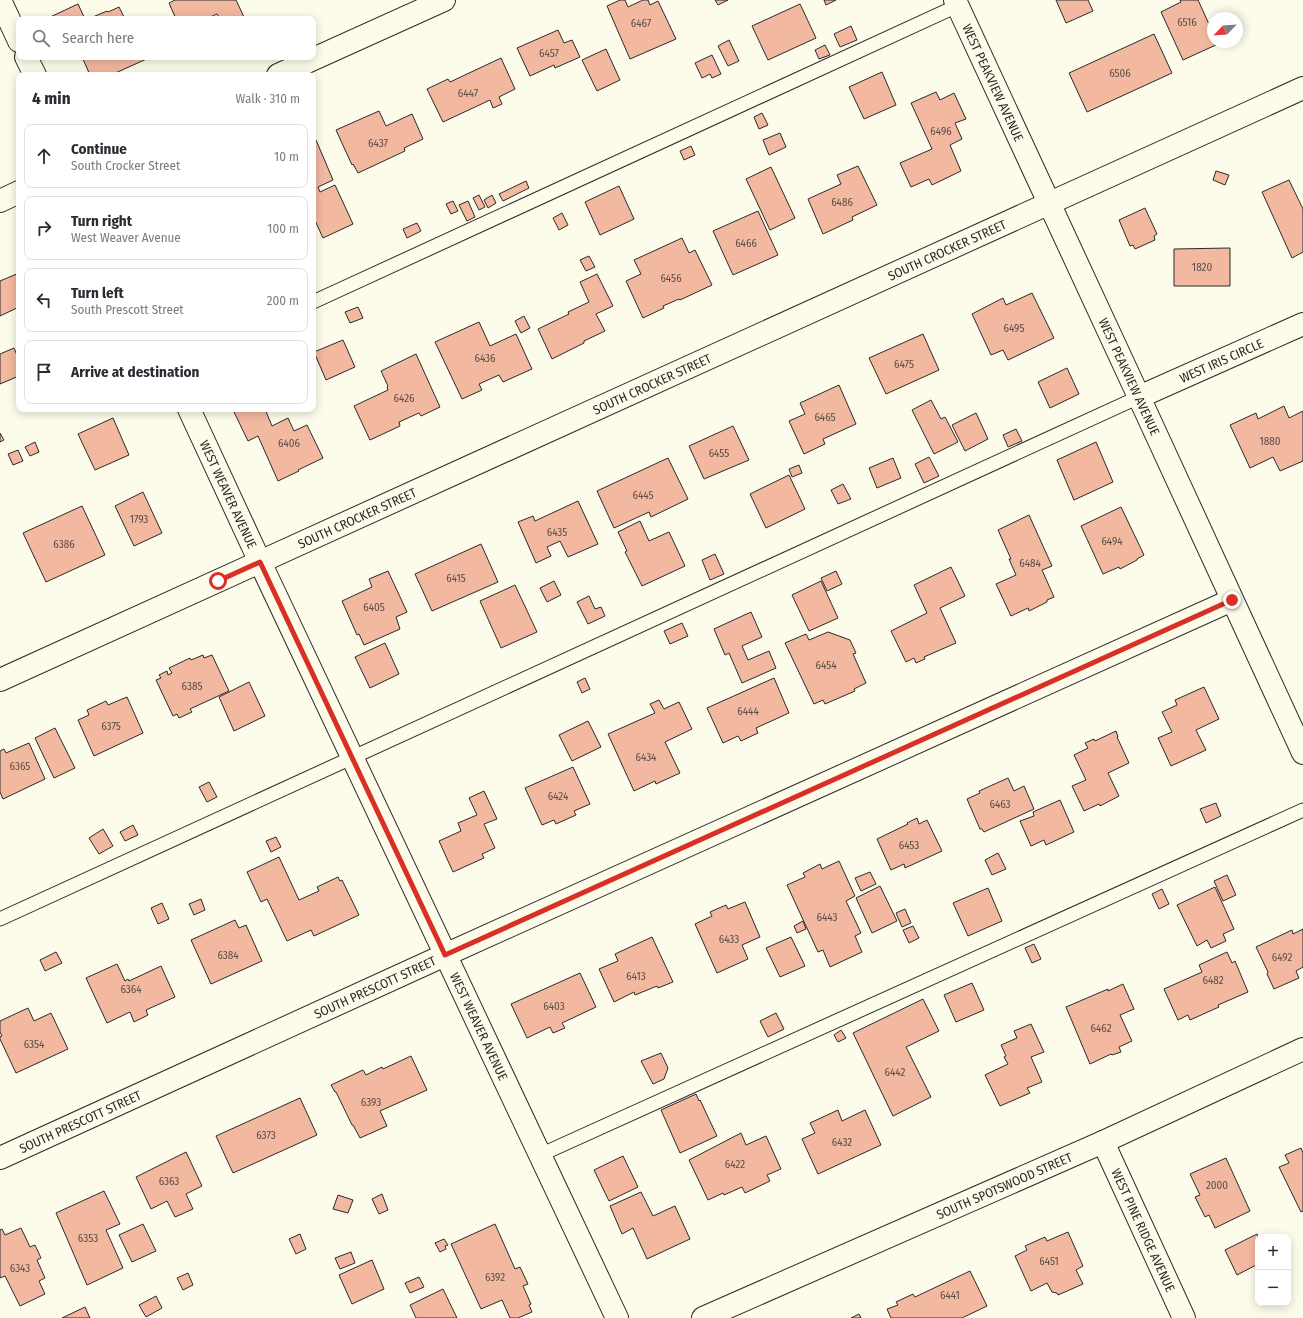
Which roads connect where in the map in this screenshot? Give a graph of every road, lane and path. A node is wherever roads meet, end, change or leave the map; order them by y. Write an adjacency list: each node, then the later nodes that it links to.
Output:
1 (0, 0): 4 (street)
2 (444, 0): 5 (street)
3 (956, 3): 13 (street, WEST PEAKVIEW AVENUE); 14 (lane)
4 (16, 35)
5 (316, 58)
6 (28, 60): 8 (street)
7 (311, 60): 9 (street)
8 (34, 72)
9 (285, 72)
10 (1303, 88): 13 (street, SOUTH CROCKER STREET)
11 (16, 193): 12 (street)
12 (0, 201)
13 (1048, 203): 16 (street, WEST PEAKVIEW AVENUE); 18 (street, SOUTH CROCKER STREET)
14 (316, 301)
15 (1303, 324): 16 (street, WEST IRIS CIRCLE)
16 (1140, 398): 19 (street, WEST PEAKVIEW AVENUE); 22 (lane)
17 (190, 412): 18 (street, WEST WEAVER AVENUE)
18 (260, 562): 20 (street, SOUTH CROCKER STREET); 22 (street, WEST WEAVER AVENUE)
19 (1232, 600): 21 (street, WEST PEAKVIEW AVENUE); 25 (street, SOUTH PRESCOTT STREET)
20 (0, 680)
21 (1303, 753)
22 (352, 758): 24 (lane); 25 (street, WEST WEAVER AVENUE)
23 (1303, 810): 28 (lane)
24 (0, 919)
25 (445, 955): 28 (street, WEST WEAVER AVENUE); 29 (street, SOUTH PRESCOTT STREET)
26 (1303, 1049): 27 (street, SOUTH SPOTSWOOD STREET)
27 (1103, 1142): 31 (street, SOUTH SPOTSWOOD STREET); 32 (street, WEST PINE RIDGE AVENUE)
28 (540, 1155): 30 (street, WEST WEAVER AVENUE)
29 (0, 1158)
30 (618, 1318)
31 (703, 1318)
32 (1184, 1318)

